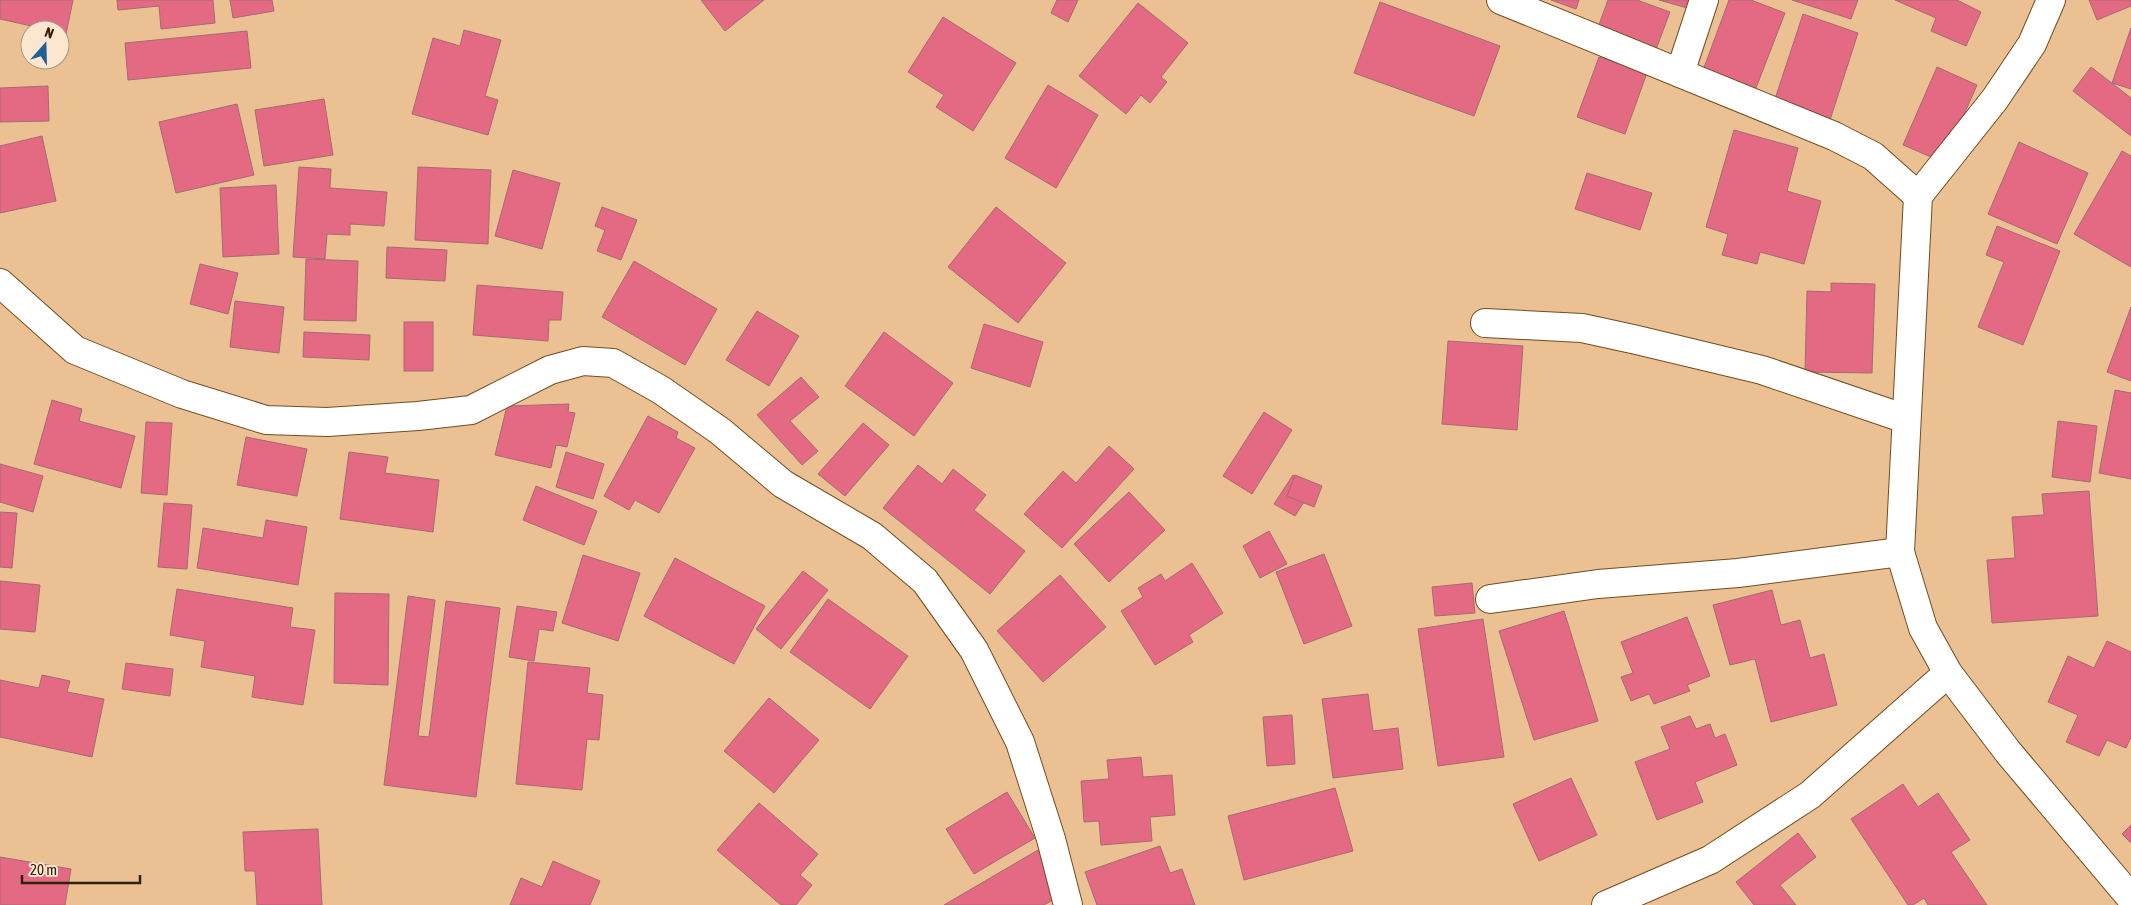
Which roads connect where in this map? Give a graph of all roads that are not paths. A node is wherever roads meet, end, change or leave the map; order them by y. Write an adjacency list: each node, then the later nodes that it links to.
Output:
1 (1501, 0): 4 (street)
2 (1704, 0): 4 (street)
3 (2051, 0): 5 (street)
4 (1680, 73): 5 (street)
5 (1918, 196): 8 (street)
6 (0, 283): 13 (street)
7 (1485, 323): 8 (street)
8 (1906, 419): 9 (street)
9 (1900, 552): 10 (street); 11 (street)
10 (1490, 599)
11 (1948, 673): 12 (street); 14 (street)
12 (2131, 898)
13 (1068, 905)
14 (1606, 905)

